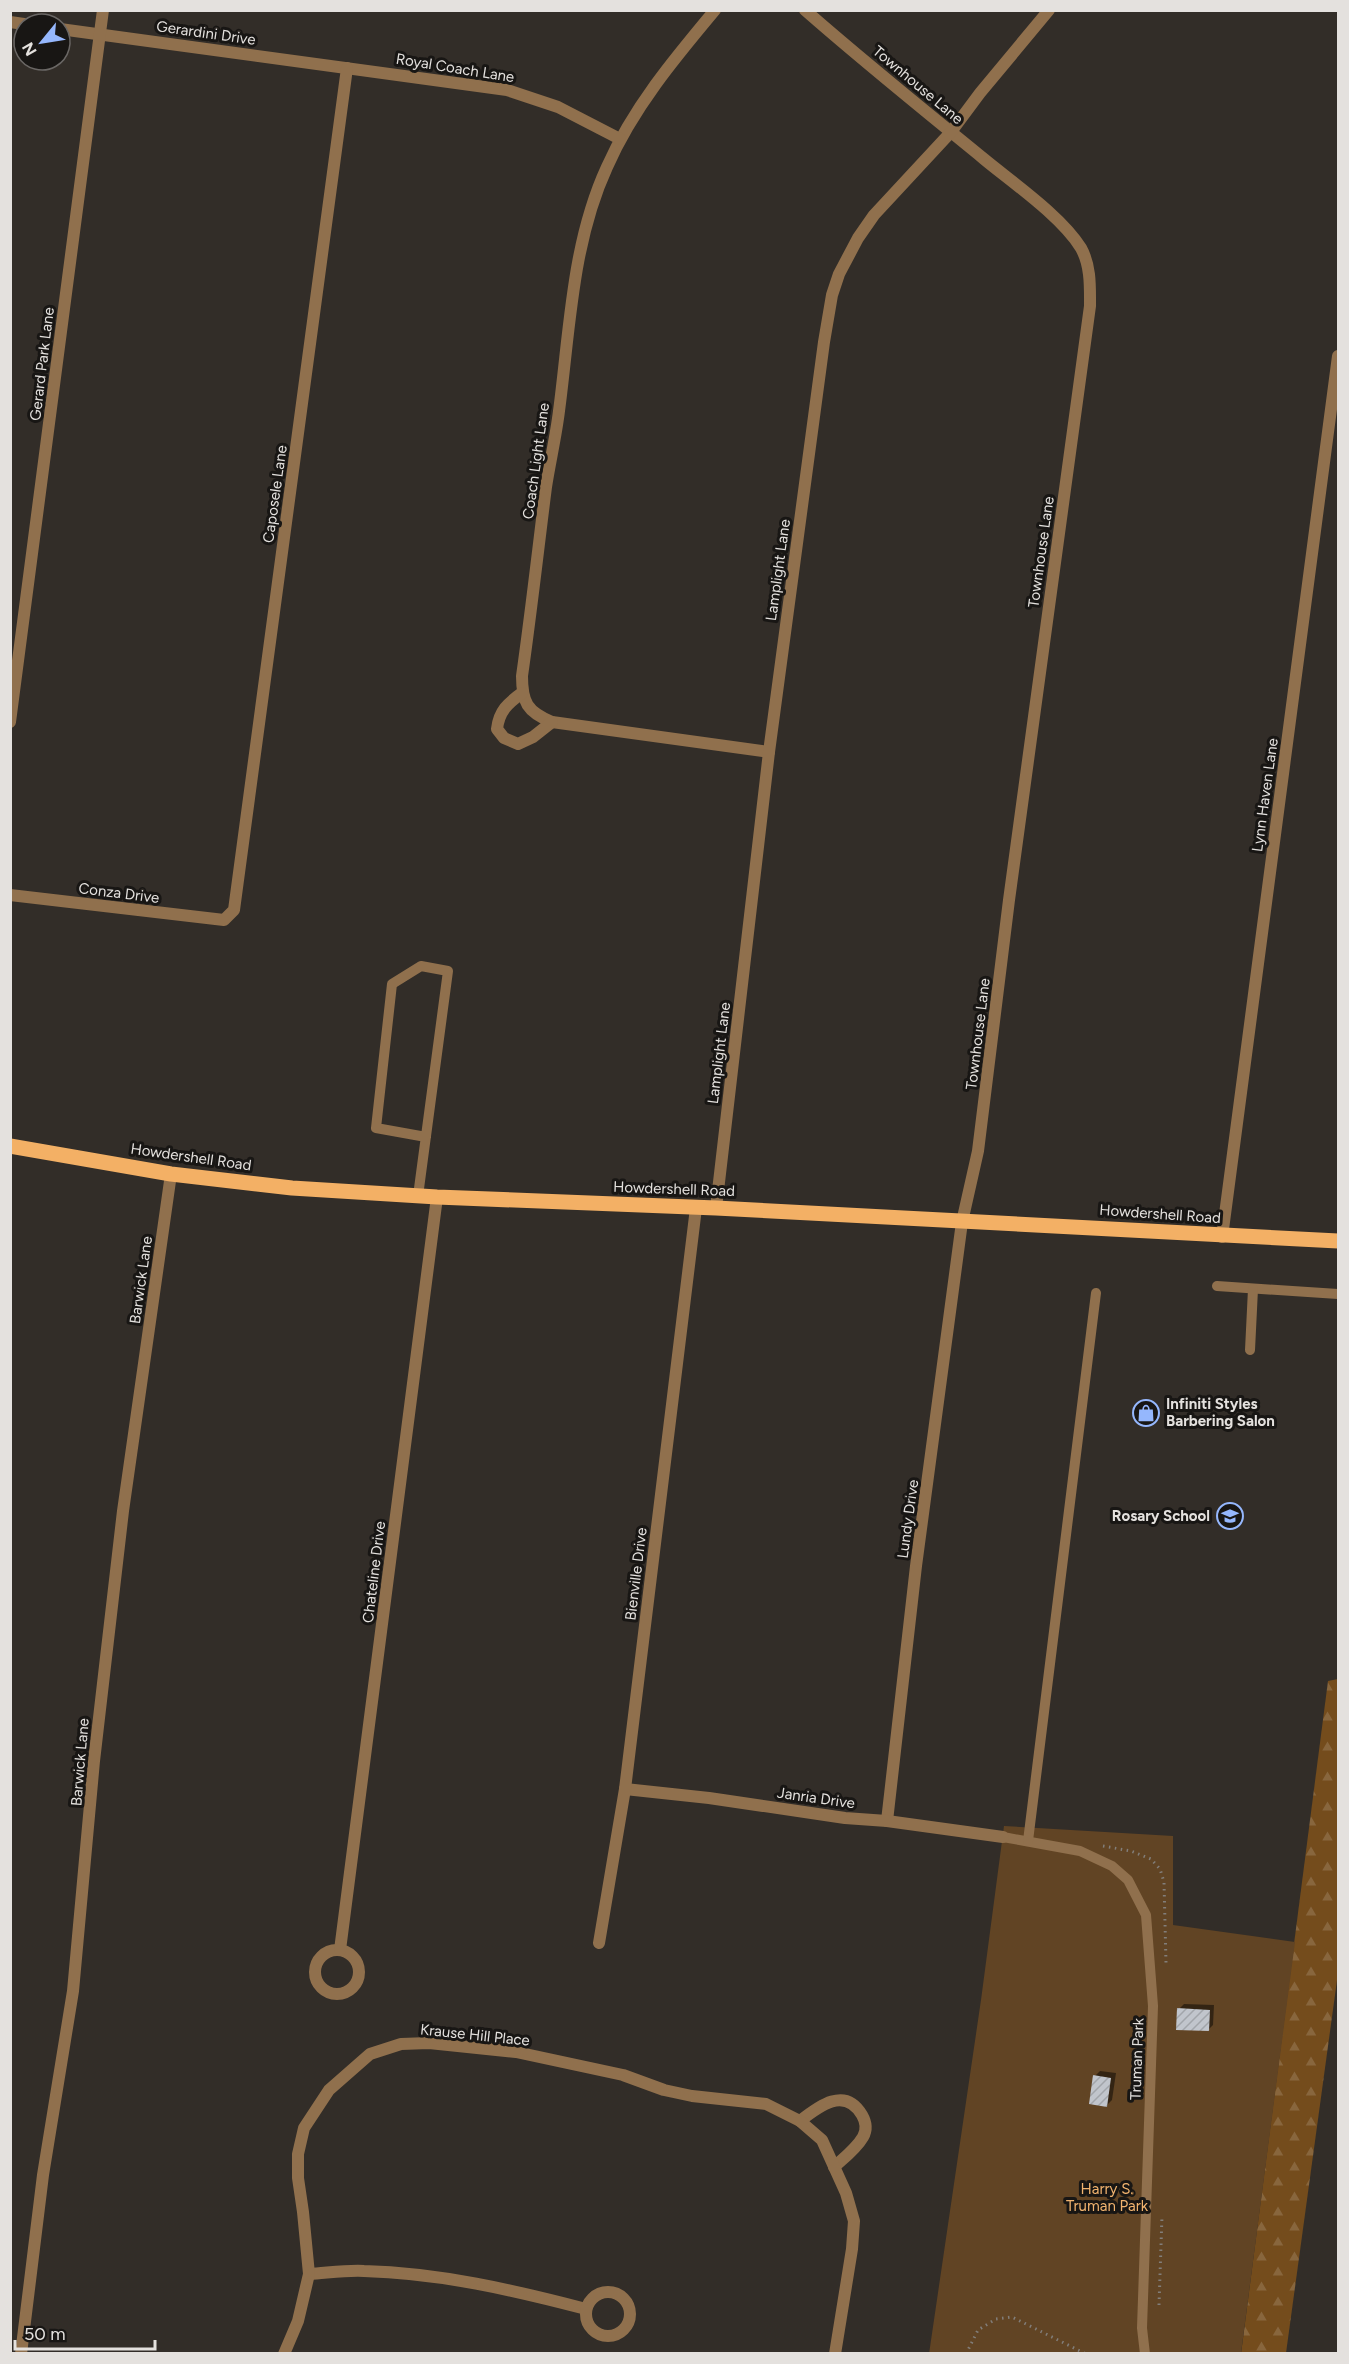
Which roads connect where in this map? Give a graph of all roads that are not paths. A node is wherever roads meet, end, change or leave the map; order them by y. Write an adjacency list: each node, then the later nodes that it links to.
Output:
1 (103, 10): 6 (street, Gerard Park Lane)
2 (715, 10): 9 (street, Coach Light Lane)
3 (805, 10): 8 (street, Townhouse Lane)
4 (1049, 10): 8 (street, Lamplight Lane)
5 (72, 30): 6 (street, Gerardini Drive)
6 (99, 34): 7 (street, Gerardini Drive); 12 (street, Gerard Park Lane)
7 (347, 68): 9 (street, Royal Coach Lane); 16 (street, Caposele Lane)
8 (951, 132): 14 (street, Lamplight Lane); 24 (street, Townhouse Lane)
9 (620, 139): 11 (street, Coach Light Lane)
10 (1338, 357): 25 (street, Lynn Haven Lane)
11 (522, 693): 13 (street); 13 (street)
12 (10, 722)
13 (552, 722): 14 (street)
14 (769, 752): 23 (street, Lamplight Lane)
15 (10, 895): 16 (street, Conza Drive)
16 (224, 920)
17 (426, 1137): 17 (lane); 20 (lane)
18 (10, 1146): 19 (main road, Howdershell Road)
19 (171, 1174): 20 (main road, Howdershell Road); 42 (street, Barwick Lane)
20 (418, 1196): 21 (main road, Howdershell Road)
21 (437, 1197): 22 (main road, Howdershell Road); 37 (street, Chateline Drive)
22 (696, 1208): 23 (main road, Howdershell Road); 32 (street, Bienville Drive)
23 (716, 1208): 24 (main road, Howdershell Road)
24 (962, 1222): 25 (main road, Howdershell Road); 33 (street, Lundy Drive)
25 (1222, 1237): 26 (main road, Howdershell Road)
26 (1338, 1241)
27 (1217, 1286): 28 (lane)
28 (1253, 1289): 30 (lane); 31 (lane)
29 (1096, 1293): 35 (lane)
30 (1338, 1294)
31 (1250, 1350)
32 (625, 1789): 33 (street, Janria Drive); 36 (street, Bienville Drive)
33 (887, 1821): 34 (street, Janria Drive)
34 (1003, 1837): 35 (lane, Truman Park)
35 (1028, 1841): 45 (lane, Truman Park)
36 (599, 1943)
37 (340, 1950)
38 (800, 2121): 39 (street, Krause Hill Place); 39 (street); 40 (street, Krause Hill Place)
39 (834, 2167): 44 (street)
40 (309, 2274): 41 (street); 43 (street, Krause Hill Place)
41 (586, 2309)
42 (21, 2354)
43 (284, 2354)
44 (835, 2354)
45 (1145, 2354)

